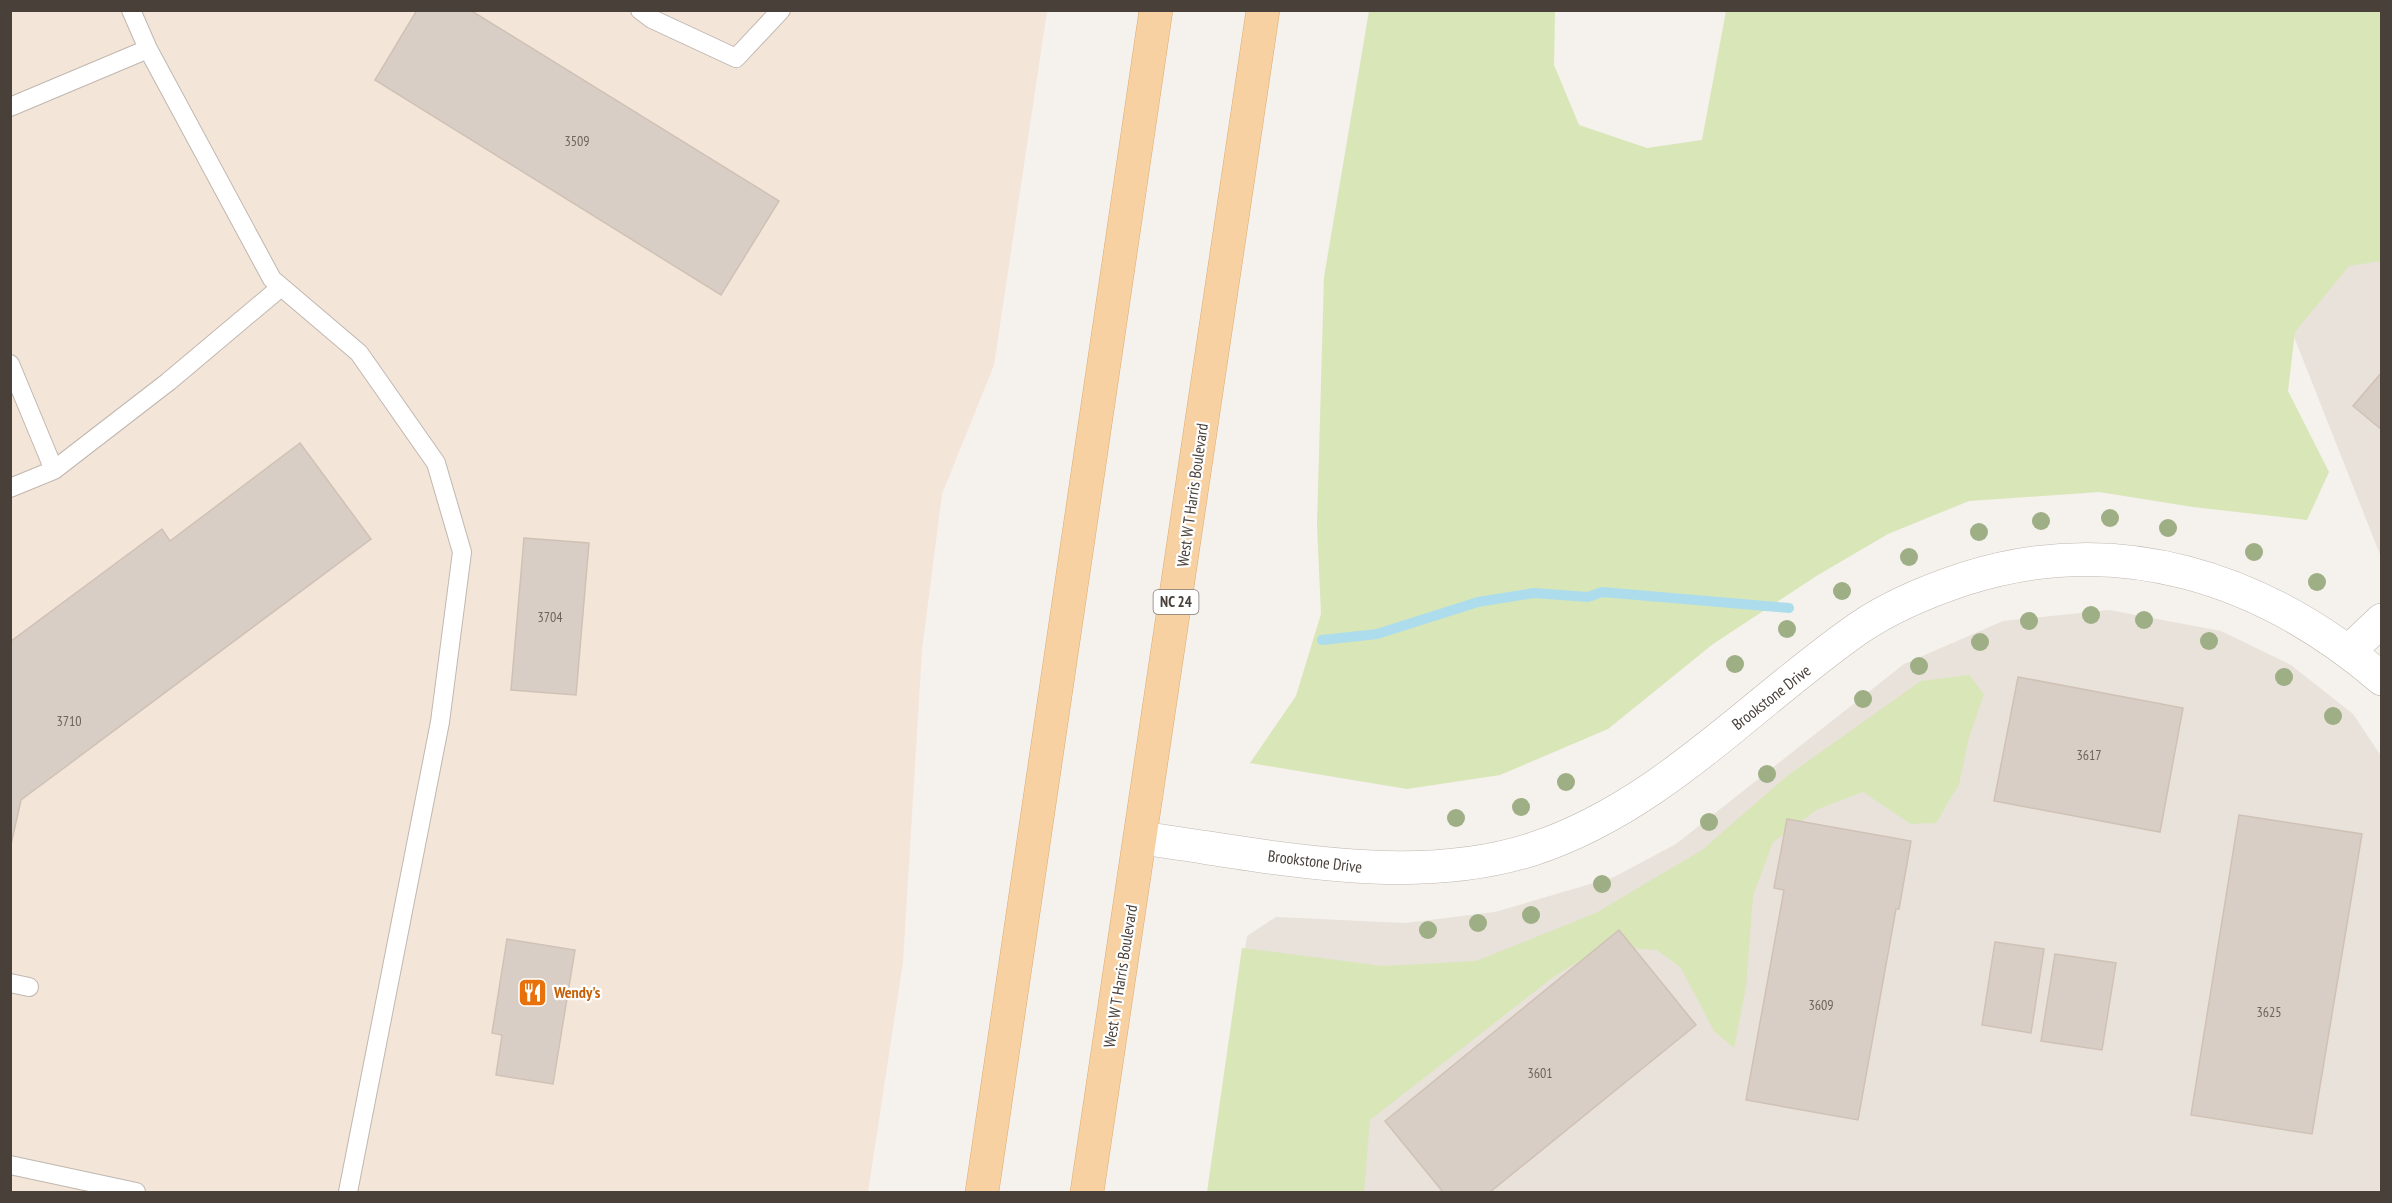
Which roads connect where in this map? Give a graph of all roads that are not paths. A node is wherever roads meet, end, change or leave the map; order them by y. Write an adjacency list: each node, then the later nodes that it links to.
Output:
1 (131, 10): 6 (lane)
2 (640, 10): 3 (lane)
3 (781, 10)
4 (1156, 10): 21 (main road)
5 (1263, 10): 15 (main road, West W T Harris Boulevard / NC 24)
6 (148, 49): 7 (lane); 8 (lane)
7 (10, 107)
8 (281, 287): 10 (lane); 20 (lane)
9 (10, 363): 10 (lane)
10 (54, 470): 11 (lane)
11 (10, 488)
12 (2382, 620): 13 (street)
13 (2349, 651): 14 (street, Brookstone Drive); 15 (street, Brookstone Drive)
14 (2382, 679)
15 (1142, 838): 22 (main road, West W T Harris Boulevard / NC 24)
16 (10, 983): 17 (lane)
17 (29, 987)
18 (10, 1165): 19 (lane)
19 (136, 1192)
20 (348, 1192)
21 (982, 1192)
22 (1087, 1192)

